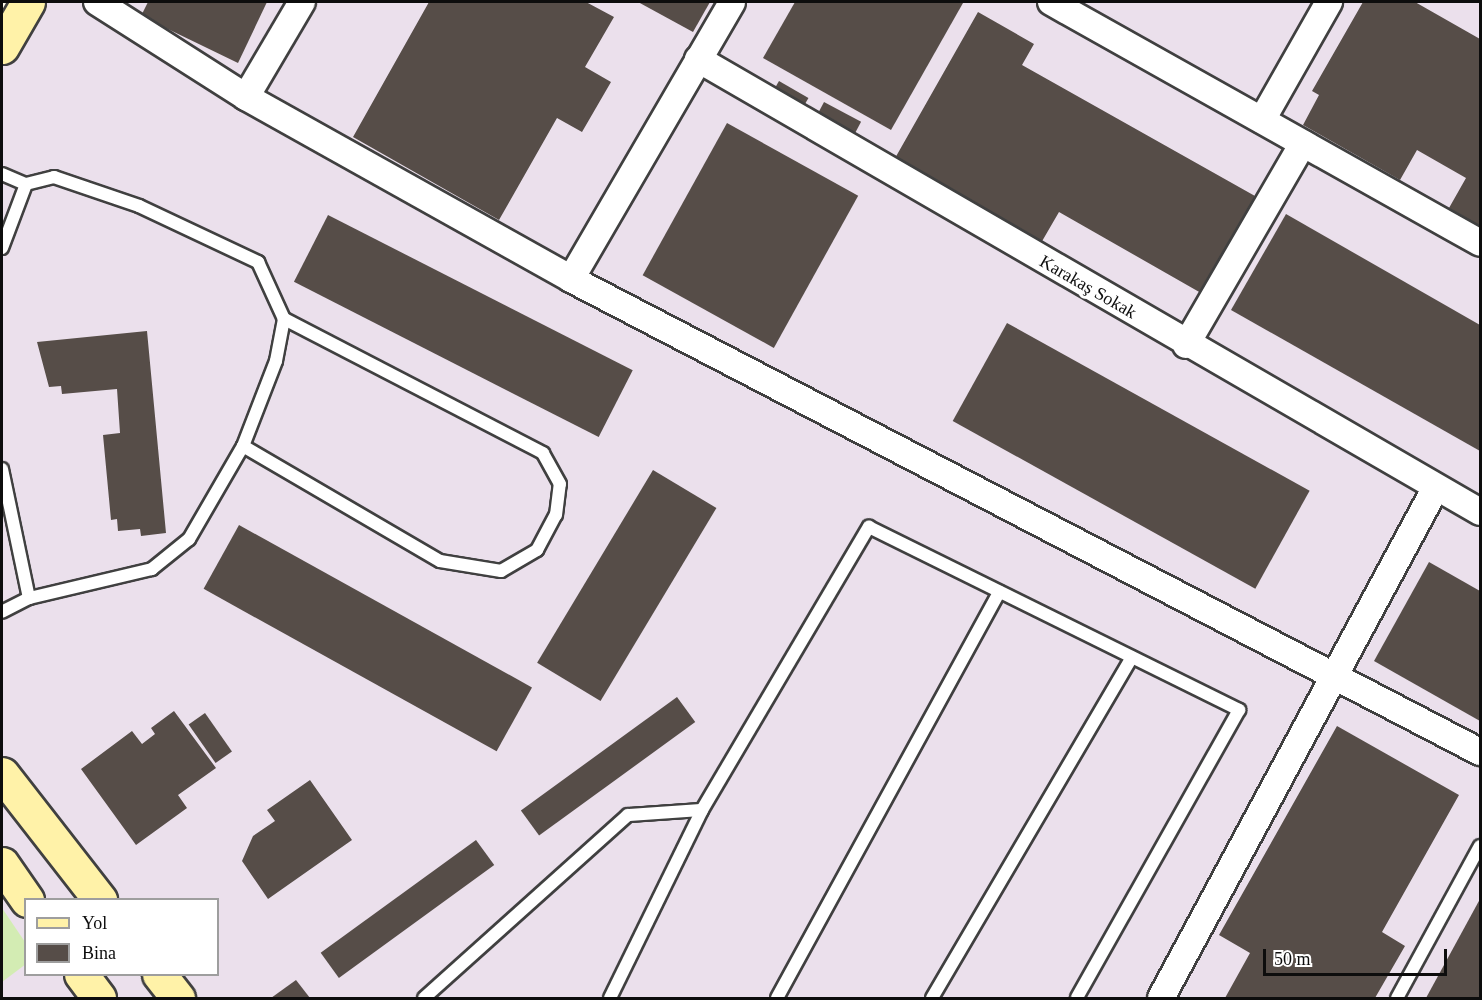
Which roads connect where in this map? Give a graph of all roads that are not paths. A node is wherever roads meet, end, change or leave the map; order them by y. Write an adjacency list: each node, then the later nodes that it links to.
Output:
1 (28, 2): 7 (street)
2 (98, 2): 9 (street)
3 (302, 2): 9 (street)
4 (732, 2): 8 (street)
5 (1051, 2): 10 (street)
6 (1329, 2): 10 (street)
7 (2, 47)
8 (698, 59): 16 (street); 18 (street, Karakaş Sokak)
9 (246, 97): 16 (street)
10 (1262, 120): 11 (street)
11 (1303, 143): 14 (street); 18 (street)
12 (2, 174): 13 (lane)
13 (26, 184): 15 (lane); 17 (lane)
14 (1480, 243)
15 (2, 248)
16 (570, 279): 27 (street)
17 (284, 319): 19 (lane); 19 (lane)
18 (1186, 345): 21 (street, Karakaş Sokak)
19 (243, 446): 24 (lane)
20 (2, 470): 24 (lane)
21 (1436, 487): 22 (street, Karakaş Sokak); 27 (street)
22 (1477, 501)
23 (999, 592): 26 (lane); 30 (lane); 40 (lane)
24 (29, 598): 25 (lane)
25 (2, 612)
26 (1132, 657): 41 (lane); 42 (lane)
27 (1336, 674): 28 (street); 36 (street)
28 (1480, 752)
29 (2, 774): 34 (street)
30 (702, 810): 38 (lane); 39 (lane)
31 (1480, 846): 43 (lane)
32 (2, 864): 33 (street)
33 (26, 898)
34 (98, 898)
35 (160, 976): 37 (street)
36 (1166, 997)
37 (178, 999)
38 (424, 999)
39 (610, 999)
40 (777, 999)
41 (932, 999)
42 (1077, 999)
43 (1397, 999)

